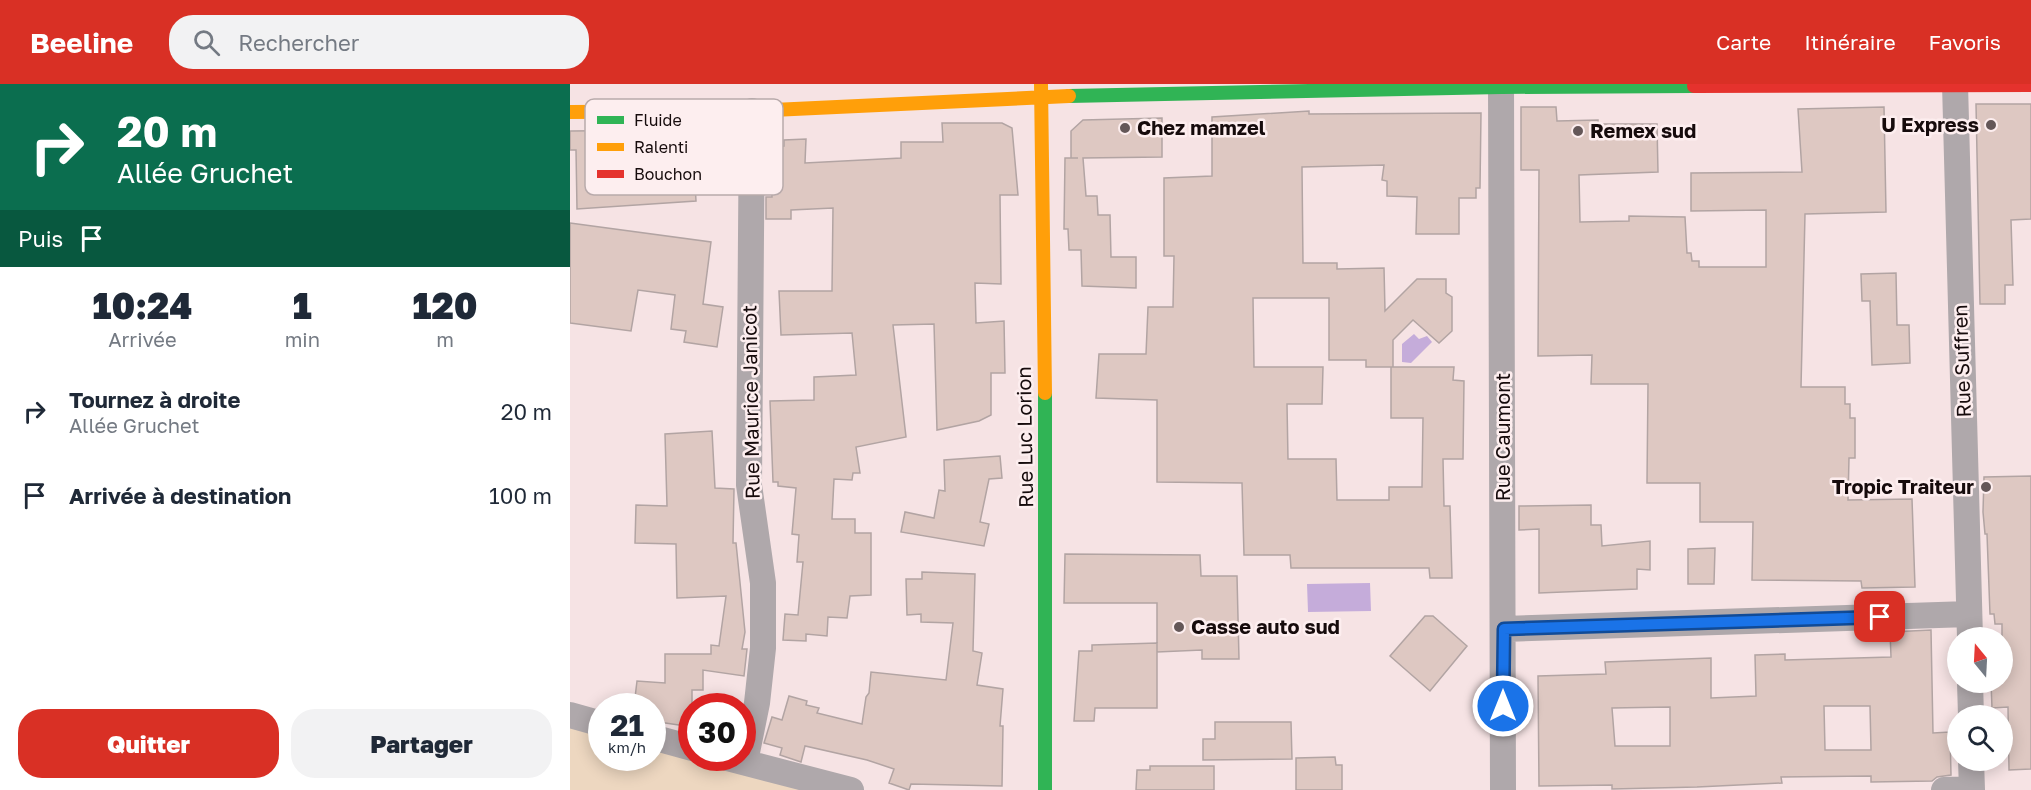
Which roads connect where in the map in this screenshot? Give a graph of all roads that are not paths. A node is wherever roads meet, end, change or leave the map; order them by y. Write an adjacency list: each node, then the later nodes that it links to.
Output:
1 (1734, 84): 2 (street); 3 (street)
2 (1501, 85): 5 (street); 12 (street, Rue Caumont)
3 (1955, 85): 4 (street); 11 (street, Rue Suffren)
4 (2031, 85)
5 (1271, 88): 6 (street)
6 (1042, 91): 7 (street); 20 (street, Rue Luc Lorion)
7 (783, 109)
8 (570, 112): 9 (street)
9 (585, 112)
10 (751, 195): 13 (street, Rue Maurice Janicot)
11 (1970, 626): 12 (street)
12 (1504, 629): 21 (street, Rue Caumont)
13 (756, 706)
14 (570, 715): 15 (street)
15 (588, 720)
16 (756, 765): 19 (street)
17 (1971, 771): 18 (street)
18 (1972, 789): 22 (street)
19 (851, 790)
20 (1045, 790)
21 (1503, 790)
22 (1944, 790)

